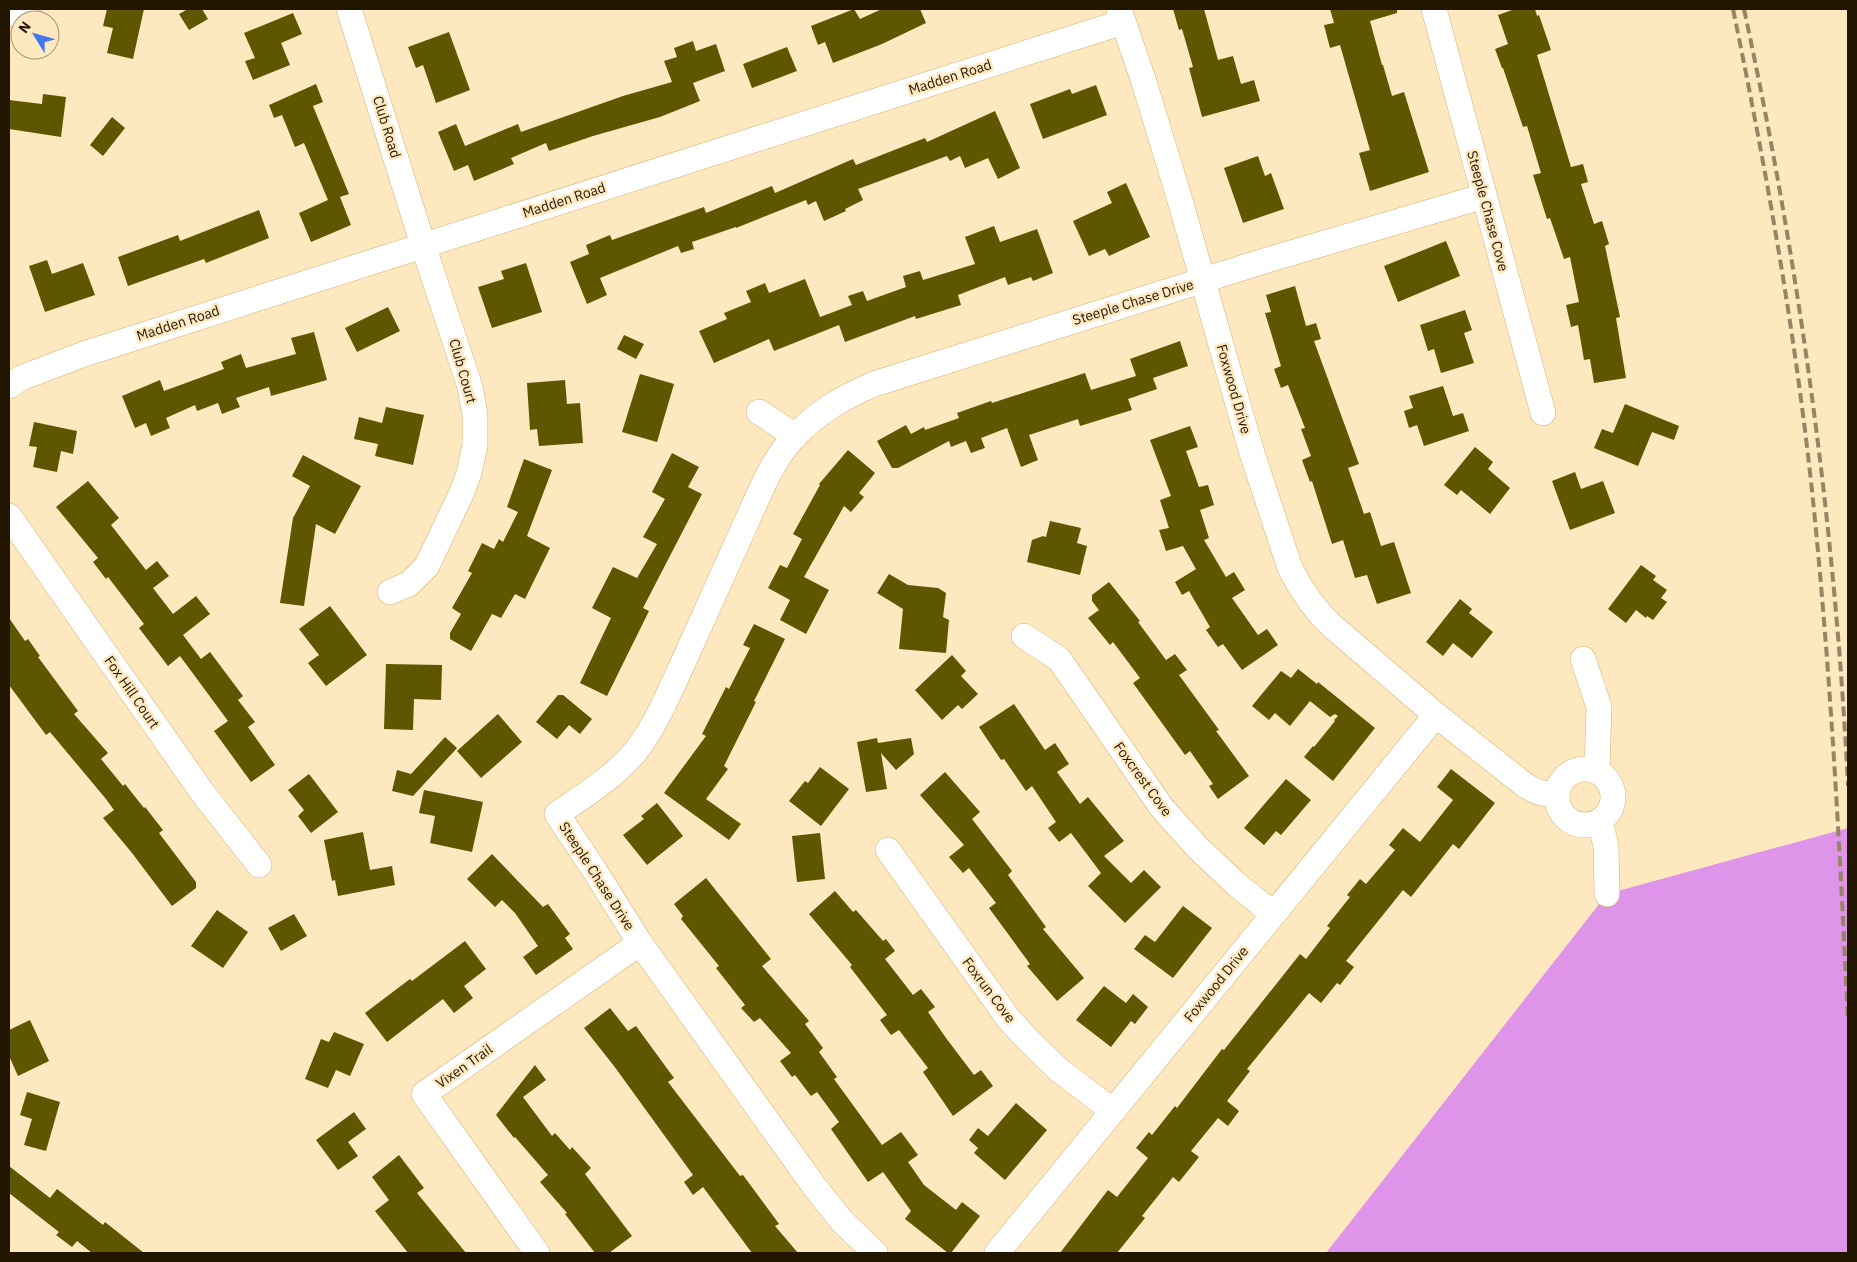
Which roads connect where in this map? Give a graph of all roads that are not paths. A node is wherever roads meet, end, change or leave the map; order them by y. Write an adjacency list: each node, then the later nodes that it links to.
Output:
1 (349, 9): 5 (street, Club Road)
2 (1434, 9): 4 (street, Steeple Chase Cove)
3 (1121, 15): 5 (street, Madden Road); 6 (street, Foxwood Drive)
4 (1484, 196): 6 (street, Steeple Chase Drive); 9 (street, Steeple Chase Cove)
5 (422, 245): 7 (street, Madden Road); 12 (street, Club Court)
6 (1203, 280): 10 (street, Steeple Chase Drive); 15 (street, Foxwood Drive)
7 (9, 386)
8 (759, 412): 10 (street)
9 (1542, 413)
10 (795, 436): 23 (street, Steeple Chase Drive)
11 (9, 516): 20 (street, Fox Hill Court)
12 (390, 592)
13 (1024, 636): 22 (street, Foxcrest Cove)
14 (1584, 658): 16 (street)
15 (1436, 715): 17 (street, Foxwood Drive); 22 (street, Foxwood Drive)
16 (1597, 771): 17 (street); 18 (street)
17 (1557, 796): 18 (street)
18 (1600, 821): 21 (street)
19 (888, 850): 24 (street, Foxrun Cove)
20 (259, 866)
21 (1607, 894)
22 (1276, 911): 24 (street, Foxwood Drive)
23 (640, 943): 25 (street, Vixen Trail); 26 (street, Steeple Chase Drive)
24 (1113, 1110): 27 (street, Foxwood Drive)
25 (537, 1253)
26 (875, 1253)
27 (996, 1253)

